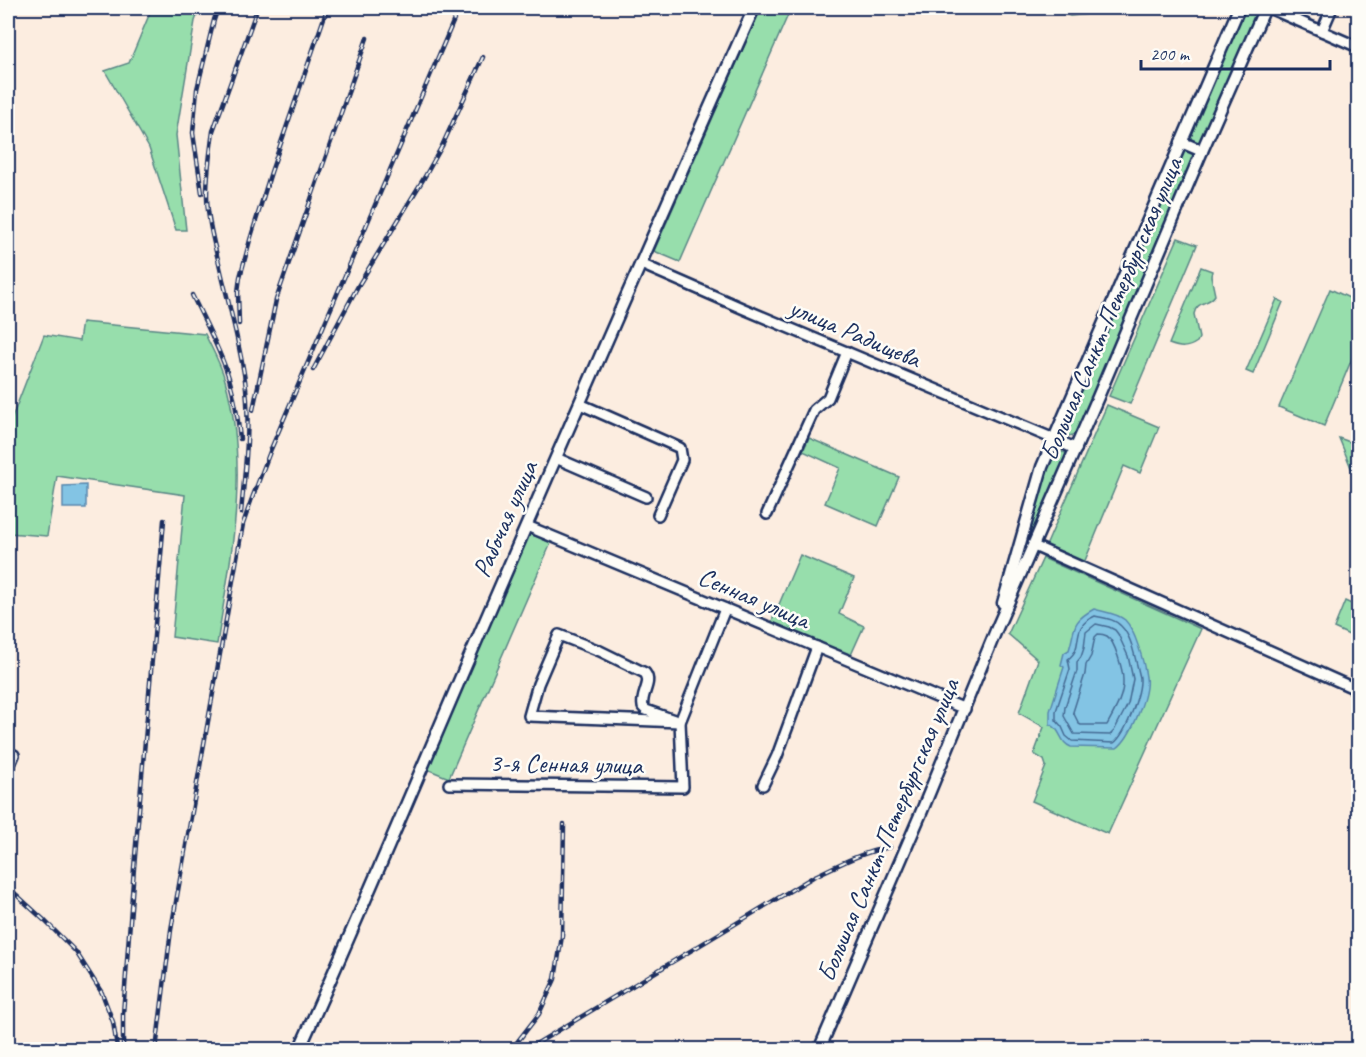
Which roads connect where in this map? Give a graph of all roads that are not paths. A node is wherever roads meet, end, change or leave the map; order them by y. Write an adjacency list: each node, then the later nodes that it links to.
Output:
1 (754, 8): 9 (main road, Рабочая улица)
2 (1239, 8): 7 (main road, Большая Санкт-Петербургская улица)
3 (1267, 8): 5 (street); 8 (main road, Большая Санкт-Петербургская улица)
4 (1332, 8): 5 (street)
5 (1322, 31): 6 (street)
6 (1359, 47)
7 (1181, 142): 8 (main road); 12 (main road, Большая Санкт-Петербургская улица)
8 (1202, 151): 13 (main road, Большая Санкт-Петербургская улица)
9 (641, 264): 10 (street, улица Радищева); 11 (main road, Рабочая улица)
10 (847, 352): 12 (street, улица Радищева); 16 (street)
11 (580, 404): 14 (main road, Рабочая улица); 17 (street)
12 (1054, 439): 13 (main road); 21 (main road, Большая Санкт-Петербургская улица)
13 (1076, 449): 19 (main road, Большая Санкт-Петербургская улица)
14 (556, 458): 15 (street); 18 (main road, Рабочая улица)
15 (646, 497)
16 (767, 514)
17 (658, 515)
18 (527, 525): 20 (street, Сенная улица); 30 (main road, Рабочая улица)
19 (1034, 546): 21 (main road, Большая Санкт-Петербургская улица); 23 (street)
20 (725, 609): 22 (street, Сенная улица); 25 (street)
21 (997, 628): 24 (main road, Большая Санкт-Петербургская улица)
22 (817, 647): 24 (street, Сенная улица); 29 (street)
23 (1359, 690)
24 (965, 709): 31 (main road, Большая Санкт-Петербургская улица)
25 (680, 722): 25 (street); 28 (street, 3-я Сенная улица)
26 (14, 755): 27 (street)
27 (8, 769)
28 (449, 784)
29 (763, 785)
30 (299, 1050)
31 (819, 1050)

